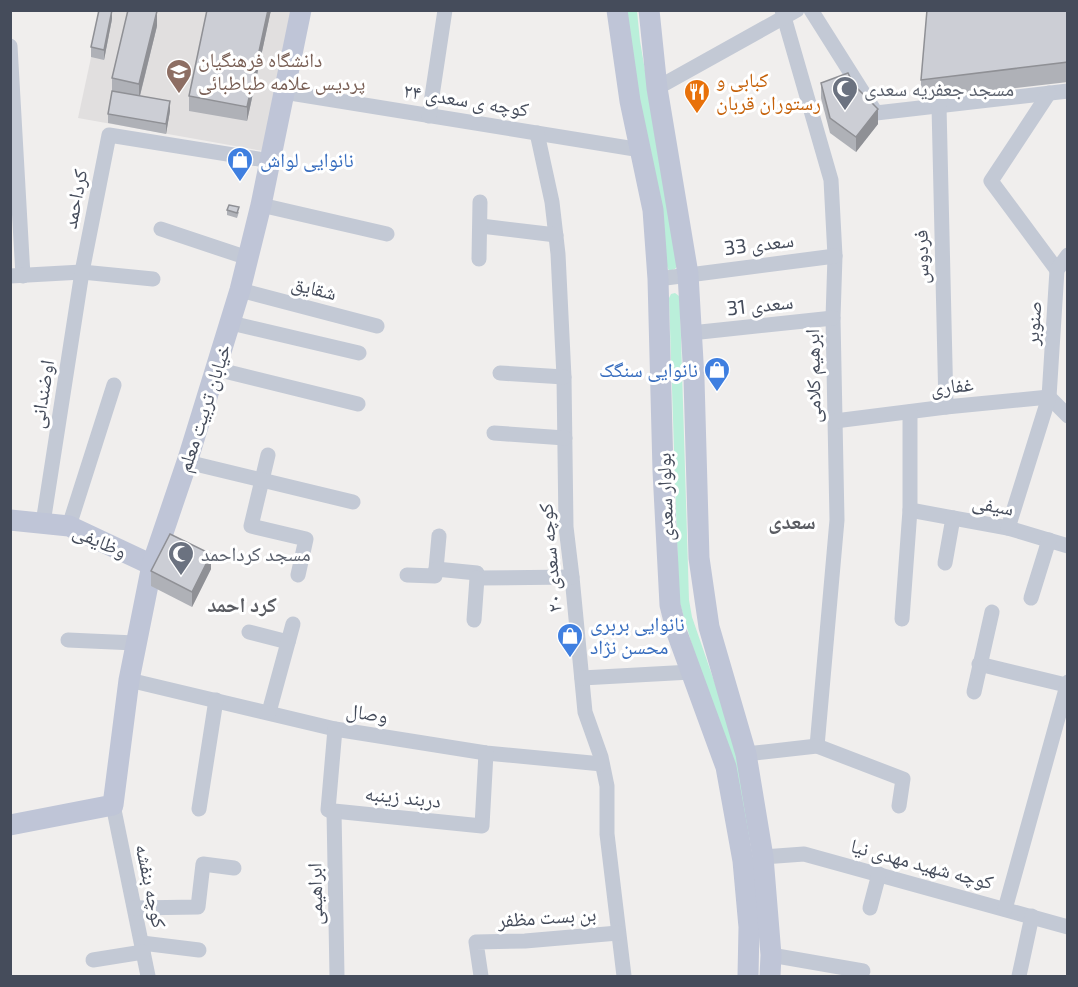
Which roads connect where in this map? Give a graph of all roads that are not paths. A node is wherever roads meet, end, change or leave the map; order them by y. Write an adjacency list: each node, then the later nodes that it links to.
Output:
1 (301, 10): 10 (main road, خیابان تربیت معلم)
2 (445, 10): 13 (street)
3 (617, 10): 15 (main road, بولوار سعدی)
4 (649, 10): 8 (main road, بولوار سعدی)
5 (811, 10): 12 (street)
6 (788, 13): 8 (street); 24 (street, ابرهیم کلامی)
7 (10, 46): 30 (street)
8 (657, 88): 29 (main road, بولوار سعدی)
9 (1068, 91): 11 (street)
10 (284, 92): 13 (street, کوچه ی سعدی ۲۴); 16 (main road, خیابان تربیت معلم)
11 (1049, 93): 12 (street); 27 (street)
12 (939, 106): 45 (street, فردوس)
13 (429, 116): 14 (street, کوچه ی سعدی ۲۴)
14 (537, 133): 15 (street, کوچه ی سعدی ۲۴); 22 (street, کوچه سعدی ۲۰)
15 (641, 150): 32 (main road, بولوار سعدی)
16 (271, 161): 18 (main road, خیابان تربیت معلم); 28 (street, کرداحمد)
17 (480, 202): 19 (street)
18 (261, 205): 21 (street); 25 (main road, خیابان تربیت معلم)
19 (481, 225): 22 (street); 26 (street)
20 (161, 229): 25 (street)
21 (387, 234)
22 (556, 235): 41 (street, کوچه سعدی ۲۰)
23 (1068, 255): 27 (street, صنوبر)
24 (835, 256): 29 (street, سعدی 33); 34 (street, ابرهیم کلامی)
25 (248, 258): 33 (main road, خیابان تربیت معلم)
26 (479, 259)
27 (1058, 270): 43 (street, صنوبر)
28 (82, 272): 30 (street); 31 (street); 58 (street, اوضندانی)
29 (688, 274): 32 (street, سعدی 33); 37 (main road, بولوار سعدی)
30 (17, 276)
31 (153, 279)
32 (658, 279): 81 (main road, بولوار سعدی)
33 (240, 290): 35 (main road, خیابان تربیت معلم); 36 (street, شقایق)
34 (833, 318): 37 (street, سعدی 31); 48 (street, ابرهیم کلامی)
35 (231, 323): 38 (street); 39 (main road, خیابان تربیت معلم)
36 (377, 326)
37 (692, 333): 91 (main road, بولوار سعدی)
38 (358, 353)
39 (216, 369): 44 (street); 52 (main road, خیابان تربیت معلم)
40 (501, 373): 41 (street)
41 (564, 377): 50 (street, کوچه سعدی ۲۰)
42 (114, 385): 59 (street)
43 (1049, 397): 45 (street, غفاری); 47 (street); 60 (street, صنوبر)
44 (358, 404)
45 (946, 407): 46 (street, غفاری)
46 (910, 412): 48 (street, غفاری); 55 (street)
47 (1068, 416)
48 (835, 421): 89 (street, ابرهیم کلامی)
49 (494, 433): 50 (street)
50 (565, 438): 69 (street, کوچه سعدی ۲۰)
51 (268, 456): 53 (street)
52 (187, 462): 53 (street); 65 (main road, خیابان تربیت معلم)
53 (262, 480): 54 (street); 67 (street)
54 (353, 502)
55 (910, 510): 56 (street, سیفی); 73 (street)
56 (953, 518): 60 (street, سیفی); 64 (street)
57 (10, 520): 58 (main road, وظایفی)
58 (43, 523): 59 (main road, وظایفی)
59 (69, 526): 65 (main road, وظایفی)
60 (1008, 528): 62 (street, سیفی)
61 (440, 536): 66 (street)
62 (1049, 540): 63 (street, سیفی); 71 (street)
63 (1068, 546)
64 (945, 563)
65 (152, 565): 79 (main road, خیابان تربیت معلم)
66 (436, 569): 68 (street); 70 (street)
67 (298, 575)
68 (407, 575)
69 (572, 577): 70 (street); 82 (street, کوچه سعدی ۲۰)
70 (477, 578): 74 (street)
71 (1031, 598)
72 (992, 612): 80 (street)
73 (902, 619)
74 (474, 620)
75 (293, 624): 78 (street)
76 (249, 632): 78 (street)
77 (68, 640): 79 (street)
78 (288, 642): 87 (street)
79 (135, 643): 83 (main road, خیابان تربیت معلم)
80 (979, 664): 84 (street); 85 (street)
81 (691, 672): 82 (street); 98 (main road, بولوار سعدی)
82 (582, 678): 92 (street, کوچه سعدی ۲۰)
83 (129, 680): 86 (street, وصال); 93 (main road, خیابان تربیت معلم)
84 (1067, 684): 103 (street)
85 (974, 693)
86 (216, 700): 87 (street, وصال); 95 (street)
87 (269, 712): 88 (street, وصال)
88 (335, 729): 90 (street, وصال); 96 (street)
89 (817, 747): 91 (street); 94 (street)
90 (486, 753): 92 (street, وصال); 96 (street, دربند زینبه)
91 (746, 754): 98 (main road, بولوار سعدی)
92 (602, 764): 106 (street, کوچه سعدی ۲۰)
93 (113, 805): 97 (main road); 101 (street, کوچه بنفشه)
94 (899, 806)
95 (199, 809)
96 (334, 811): 113 (street, ابراهیمی)
97 (10, 825)
98 (753, 859): 100 (street, کوچه شهید مهدی نیا); 109 (main road, بولوار سعدی); 116 (main road, بولوار سعدی)
99 (234, 868): 101 (street)
100 (879, 874): 102 (street); 103 (street, کوچه شهید مهدی نیا)
101 (135, 908): 107 (street, کوچه بنفشه)
102 (870, 908)
103 (1005, 909): 104 (street, کوچه شهید مهدی نیا)
104 (1032, 916): 105 (street, کوچه شهید مهدی نیا); 118 (street)
105 (1068, 927)
106 (618, 933): 114 (street, بن بست مظفر); 115 (street, کوچه سعدی ۲۰)
107 (142, 948): 108 (street); 110 (street); 112 (street, کوچه بنفشه)
108 (199, 950)
109 (771, 955): 111 (street); 117 (main road, بولوار سعدی)
110 (93, 960)
111 (863, 971)
112 (148, 976)
113 (337, 976)
114 (481, 976)
115 (624, 976)
116 (748, 976)
117 (770, 976)
118 (1018, 976)

